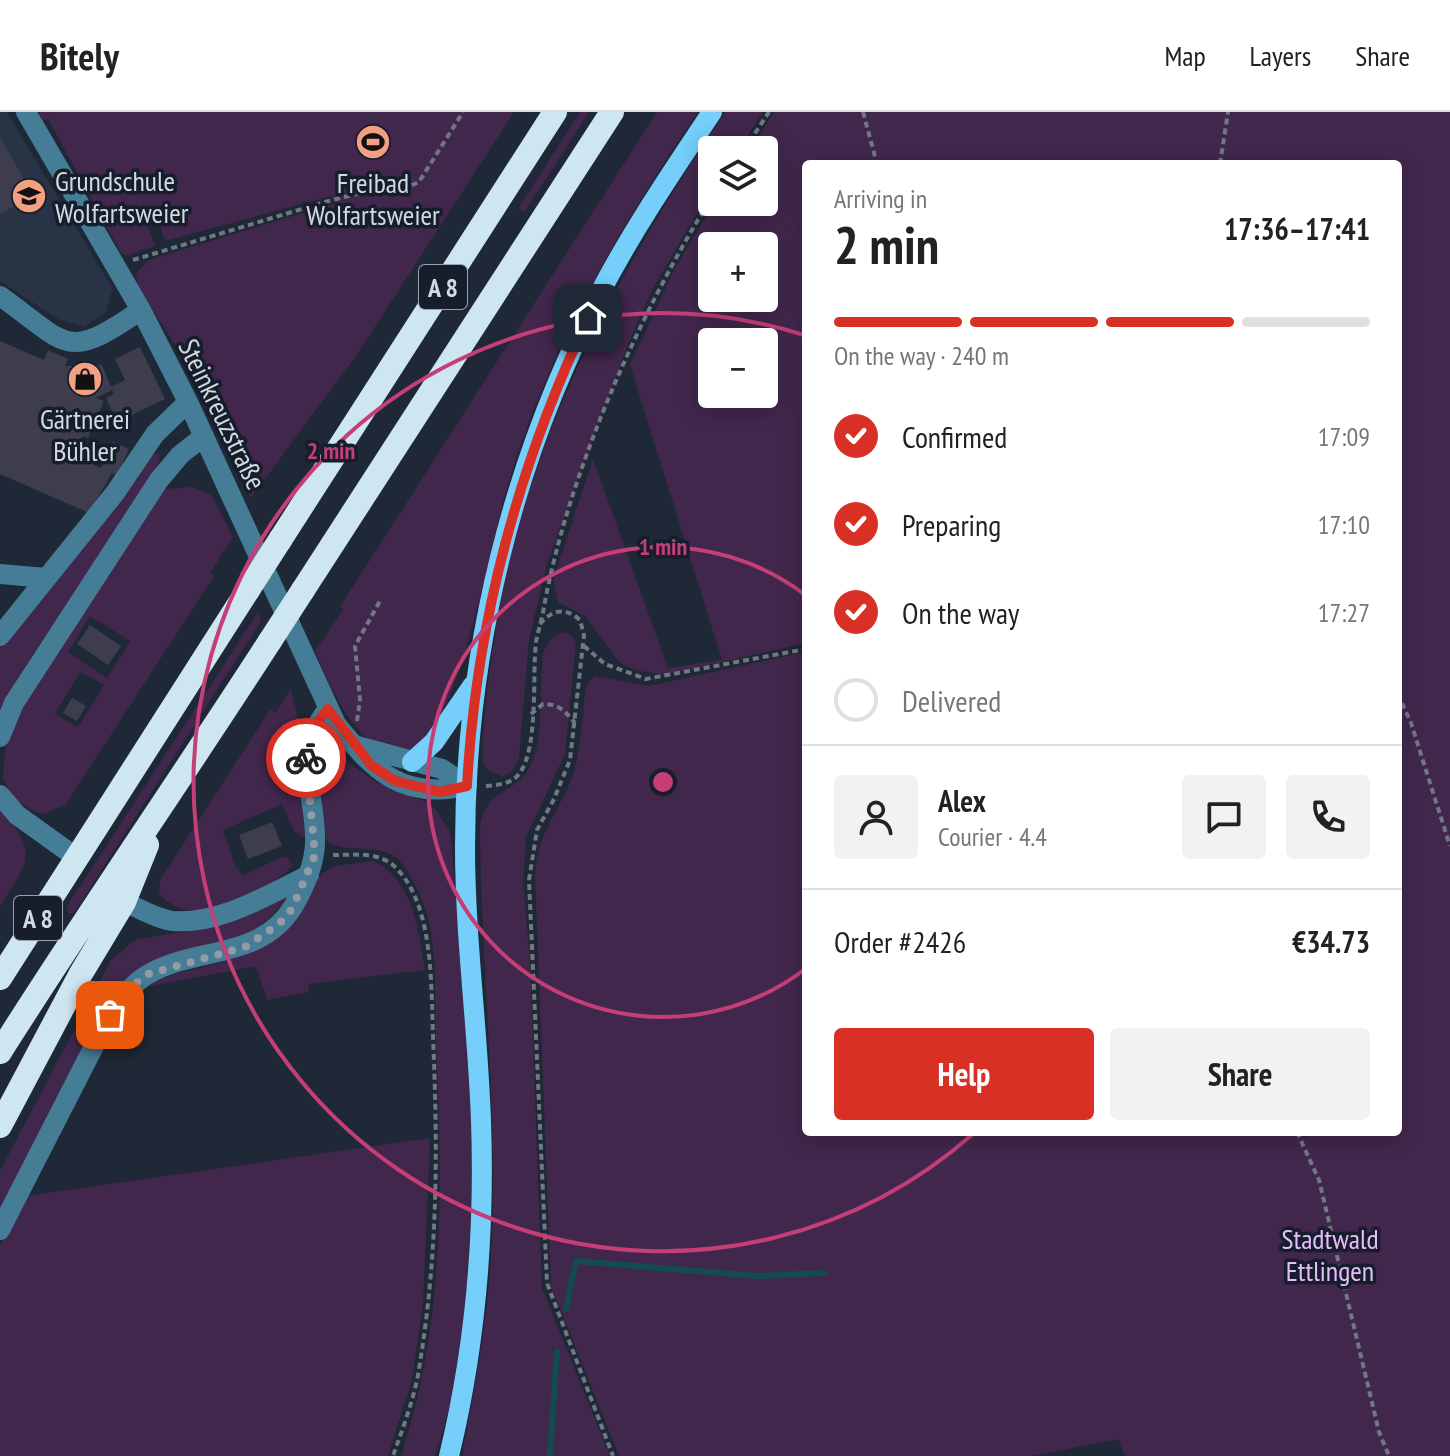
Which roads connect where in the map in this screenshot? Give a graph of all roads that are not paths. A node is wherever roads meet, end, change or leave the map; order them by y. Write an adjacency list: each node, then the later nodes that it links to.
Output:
1 (26, 112): 6 (street, Steinkreuzstraße)
2 (555, 112): 20 (highway, A 8, bridge)
3 (612, 112): 19 (highway, A 8, bridge)
4 (712, 112): 12 (main road)
5 (0, 296): 6 (street)
6 (141, 310): 7 (street, Steinkreuzstraße)
7 (188, 402): 8 (street, Steinkreuzstraße); 10 (street)
8 (204, 436): 13 (street, Steinkreuzstraße); 14 (street)
9 (0, 574): 10 (street)
10 (46, 578): 11 (street)
11 (0, 636)
12 (477, 678): 16 (main road); 17 (main road)
13 (328, 709): 15 (street, Steinkreuzstraße); 21 (street)
14 (0, 737)
15 (351, 741): 16 (street); 17 (street, Steinkreuzstraße)
16 (412, 762): 17 (street)
17 (467, 786): 27 (main road)
18 (0, 795): 20 (street)
19 (161, 810): 22 (highway, A 8); 24 (highway, A 8)
20 (77, 858): 23 (highway, A 8)
21 (309, 875): 22 (street); 26 (street)
22 (124, 902): 25 (highway, A 8)
23 (0, 978)
24 (0, 1052)
25 (0, 1126)
26 (0, 1230)
27 (449, 1456)

